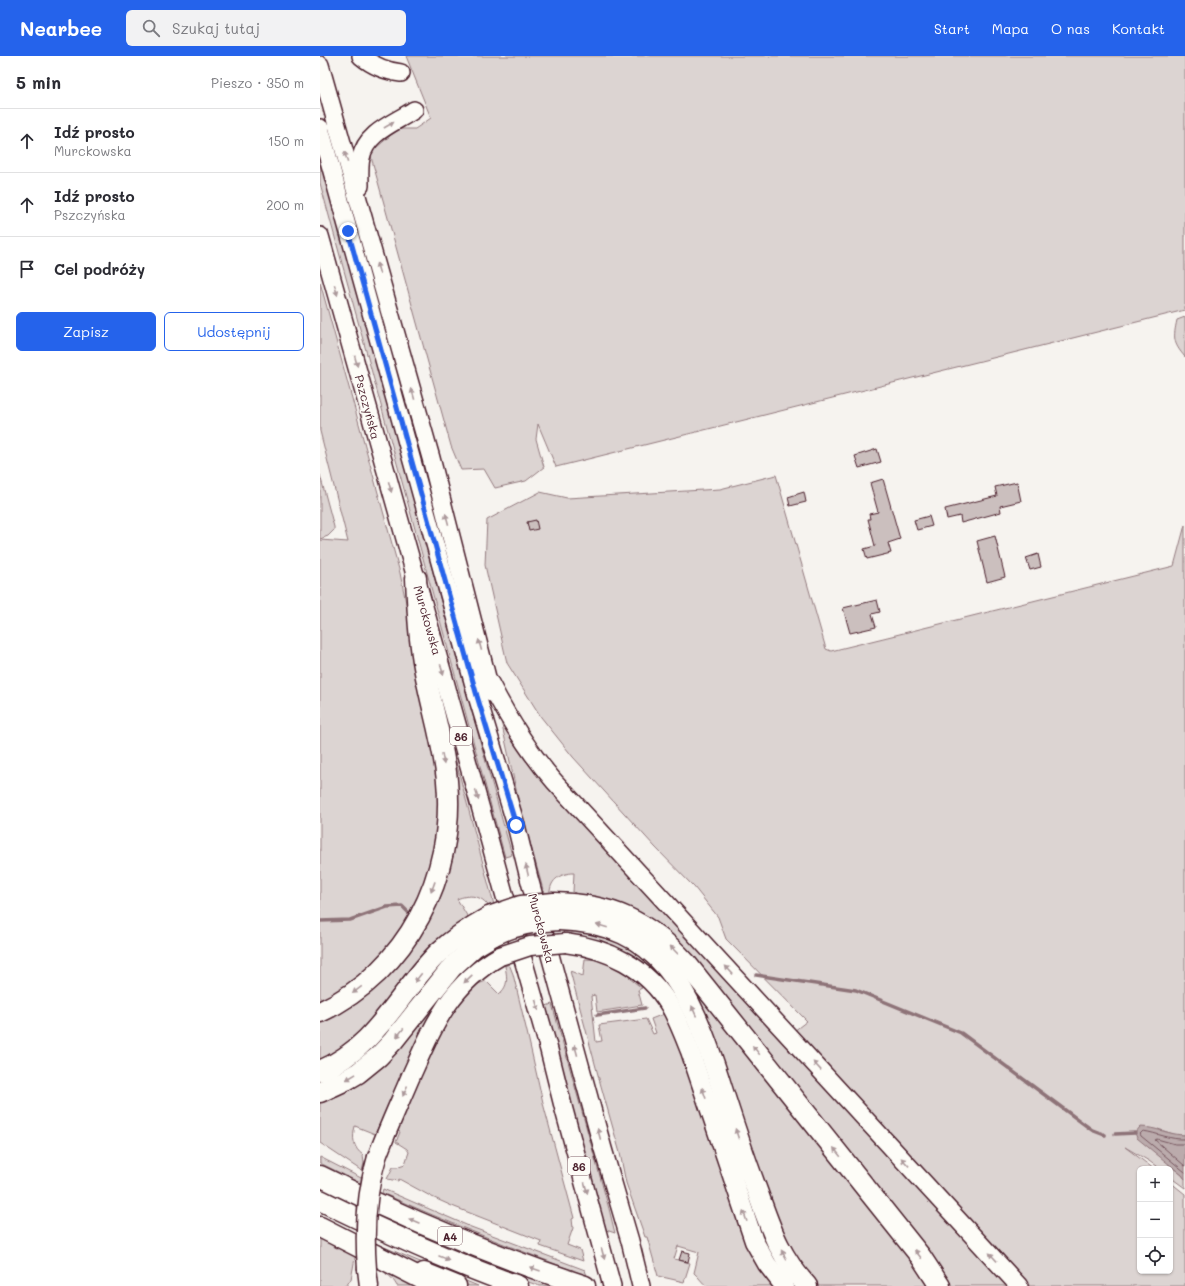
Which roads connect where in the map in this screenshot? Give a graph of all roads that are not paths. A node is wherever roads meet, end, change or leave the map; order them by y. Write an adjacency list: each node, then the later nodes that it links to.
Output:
1 (361, 56): 3 (main road)
2 (320, 65): 6 (main road, one-way to 2)
3 (401, 73)
4 (414, 110): 6 (main road, one-way to 4)
5 (320, 128): 10 (main road, Murckowska / 86)
6 (360, 208): 9 (main road, one-way to 6)
7 (320, 236): 8 (main road, Pszczyńska / 86, one-way to 8)
8 (416, 578): 13 (highway, one-way to 13); 24 (main road, Murckowska / 86, one-way to 24)
9 (490, 683): 10 (main road); 29 (main road, one-way to 9)
10 (516, 825): 25 (main road, Murckowska / 86, one-way to 10)
11 (557, 911): 12 (highway, bridge); 27 (highway, one-way to 11); 28 (highway, one-way to 11)
12 (492, 926): 14 (highway, one-way to 14); 15 (highway, one-way to 15)
13 (320, 1012)
14 (320, 1071)
15 (320, 1092)
16 (320, 1176): 23 (highway, A4, one-way to 16)
17 (320, 1200): 22 (highway, A4, one-way to 22)
18 (320, 1227): 19 (highway)
19 (370, 1269): 20 (highway); 21 (highway); 26 (highway, one-way to 19, bridge)
20 (436, 1286)
21 (456, 1286)
22 (518, 1286)
23 (585, 1286)
24 (612, 1286)
25 (641, 1286)
26 (784, 1286)
27 (807, 1286)
28 (940, 1286)
29 (1019, 1286)

